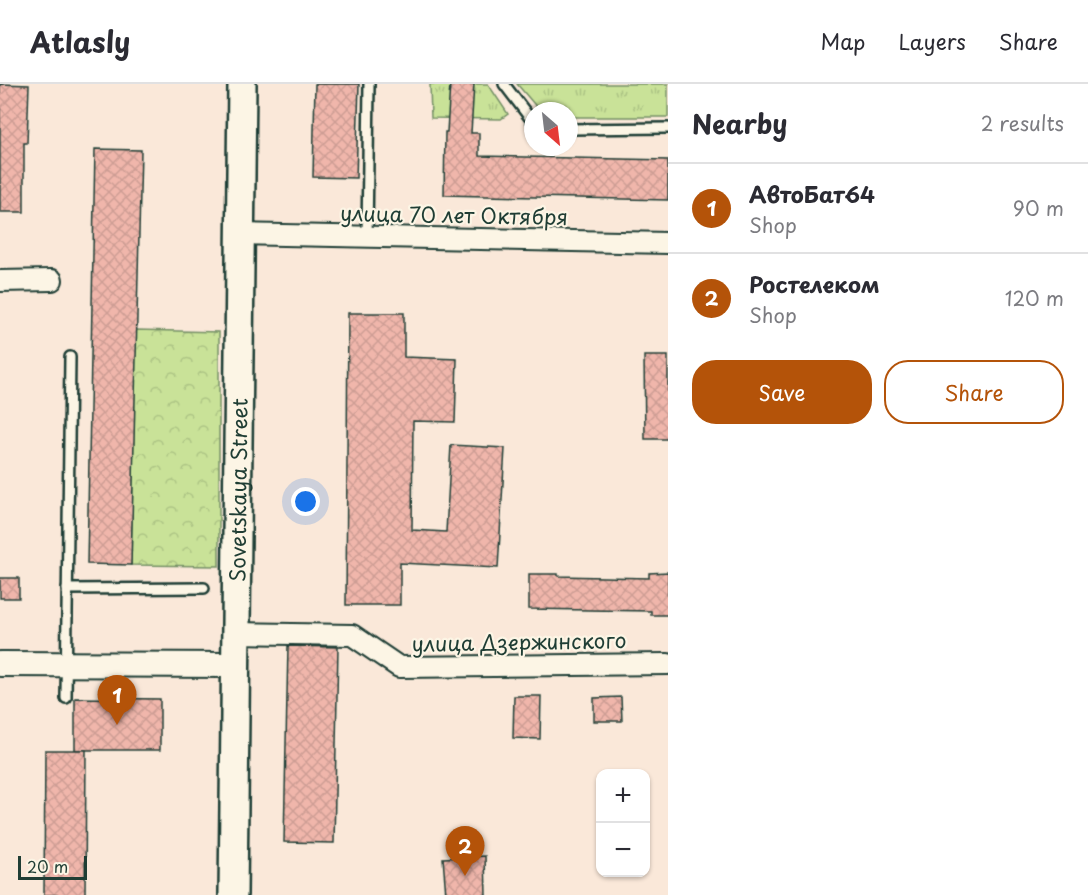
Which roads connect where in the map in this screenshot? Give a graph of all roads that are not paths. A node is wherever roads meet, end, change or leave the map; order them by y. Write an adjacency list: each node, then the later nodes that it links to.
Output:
1 (242, 84): 7 (main road, Sovetskaya Street)
2 (369, 84): 8 (lane)
3 (504, 84): 4 (lane)
4 (524, 110)
5 (668, 128): 6 (lane)
6 (578, 129)
7 (239, 234): 8 (street, улица 70 лет Октября); 15 (main road, Sovetskaya Street)
8 (367, 237): 9 (street, улица 70 лет Октября)
9 (668, 243)
10 (52, 280): 11 (street)
11 (0, 281)
12 (70, 357): 14 (lane)
13 (204, 588): 14 (lane)
14 (67, 589): 17 (lane)
15 (236, 633): 18 (street, улица Дзержинского); 19 (main road, Sovetskaya Street)
16 (0, 664): 17 (street)
17 (67, 664): 19 (street); 20 (lane)
18 (668, 664)
19 (236, 665): 21 (main road, Sovetskaya Street)
20 (66, 698)
21 (233, 895)

